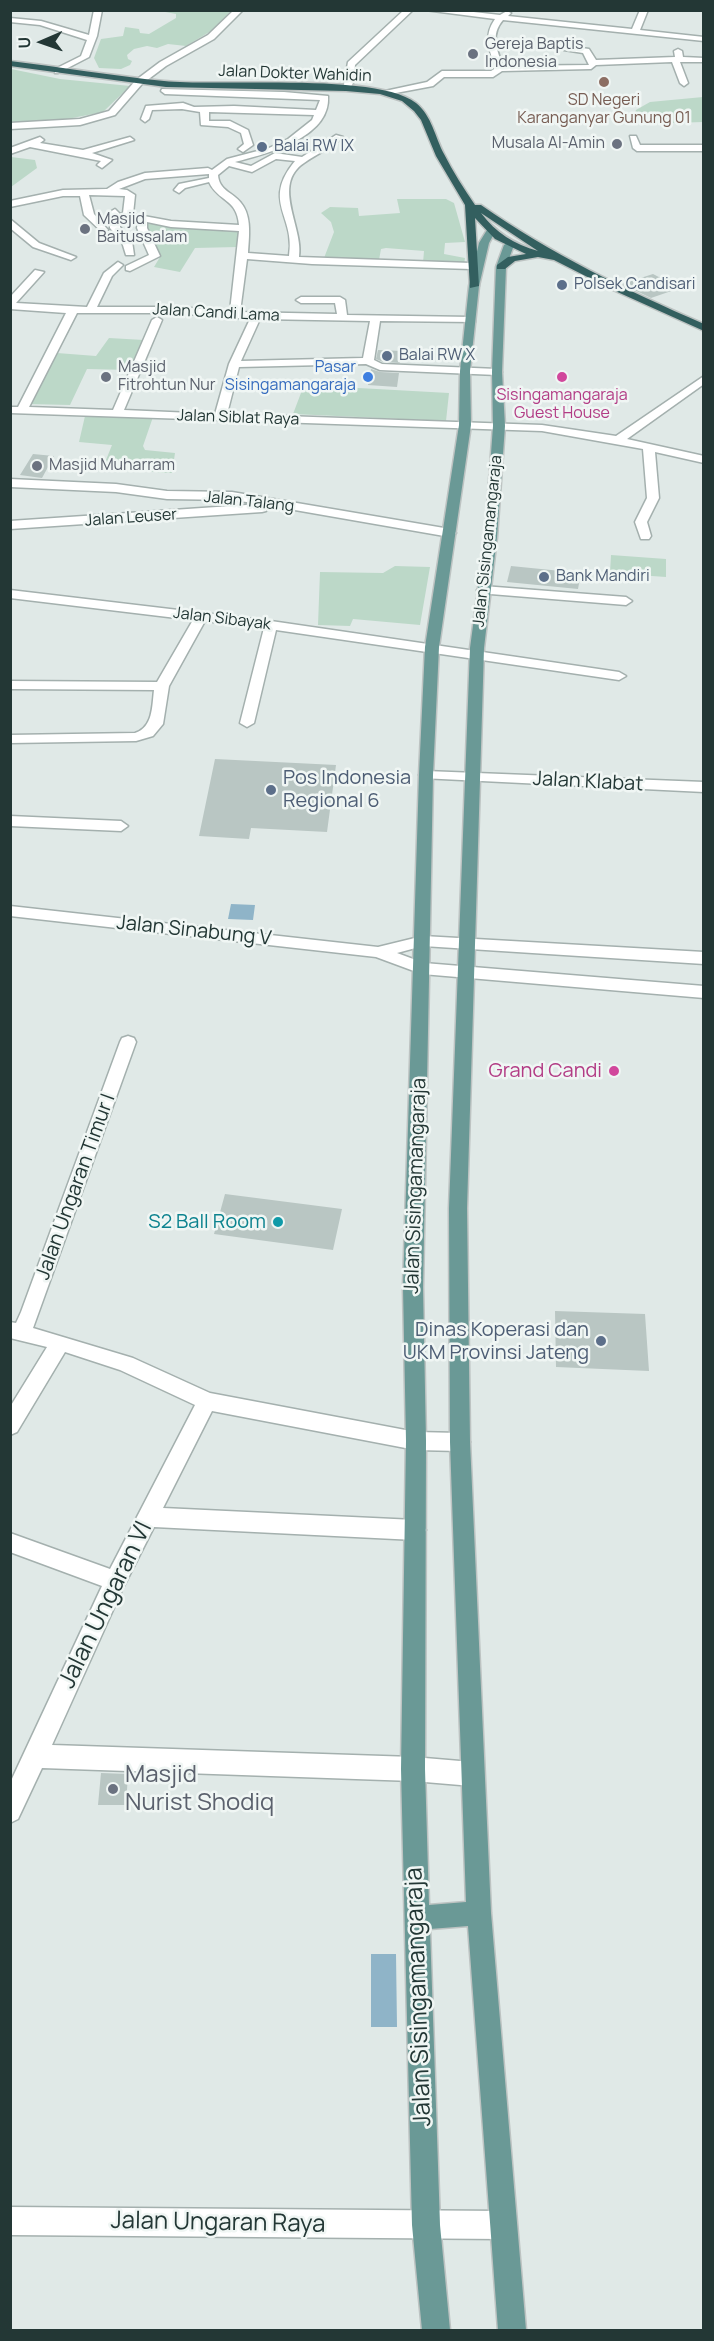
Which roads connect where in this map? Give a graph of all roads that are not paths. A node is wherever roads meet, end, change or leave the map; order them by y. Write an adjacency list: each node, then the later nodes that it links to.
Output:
1 (98, 10): 13 (street)
2 (239, 10): 22 (street)
3 (409, 10): 25 (street)
4 (429, 10): 8 (street)
5 (509, 10): 8 (street)
6 (644, 10): 11 (street)
7 (49, 18): 10 (street)
8 (498, 19): 11 (street); 20 (street)
9 (10, 20): 10 (street)
10 (58, 28): 13 (street)
11 (635, 32): 12 (street)
12 (677, 38): 14 (street); 16 (street)
13 (92, 39): 21 (street)
14 (704, 39)
15 (567, 48): 19 (street)
16 (678, 59): 17 (street); 19 (street); 23 (street)
17 (704, 60)
18 (10, 63): 21 (highway, Jalan Dokter Wahidin)
19 (594, 63): 20 (street)
20 (500, 69): 26 (street)
21 (58, 71): 22 (highway, Jalan Dokter Wahidin)
22 (139, 82): 24 (highway, Jalan Dokter Wahidin); 30 (street)
23 (684, 82)
24 (165, 88): 25 (highway, Jalan Dokter Wahidin); 27 (street); 28 (street)
25 (346, 88): 26 (highway, Jalan Dokter Wahidin)
26 (388, 93): 56 (highway, Jalan Dokter Wahidin)
27 (183, 106): 29 (street); 29 (street)
28 (319, 113): 29 (street); 35 (street)
29 (204, 114): 42 (street)
30 (80, 122): 31 (street); 37 (street)
31 (10, 126)
32 (339, 137): 39 (street)
33 (633, 138): 40 (street)
34 (130, 140): 45 (street)
35 (291, 141): 36 (street); 46 (street)
36 (302, 143)
37 (30, 144): 44 (street); 45 (street)
38 (313, 145): 39 (street)
39 (324, 147): 47 (street)
40 (637, 148): 41 (street); 43 (street)
41 (704, 148)
42 (243, 149)
43 (622, 150)
44 (10, 151)
45 (83, 153): 51 (street)
46 (254, 154): 50 (street); 52 (street)
47 (312, 156): 48 (street); 49 (street)
48 (329, 159)
49 (300, 160): 50 (street); 69 (street)
50 (226, 163): 61 (street)
51 (102, 165)
52 (208, 171): 53 (street); 54 (street)
53 (179, 190)
54 (110, 191): 55 (street); 58 (street)
55 (84, 192): 57 (street); 62 (street)
56 (468, 203): 63 (highway); 63 (highway, Jalan Dokter Wahidin); 71 (highway)
57 (10, 204)
58 (128, 216): 59 (street); 64 (street)
59 (143, 218): 61 (street); 73 (street)
60 (10, 222): 67 (street)
61 (244, 228): 66 (street)
62 (103, 230)
63 (507, 236): 65 (highway); 68 (highway, Jalan Dokter Wahidin); 72 (main road, Jalan Sisingamangaraja); 76 (main road, Jalan Sisingamangaraja)
64 (130, 254)
65 (537, 254): 68 (highway); 72 (highway)
66 (241, 256): 69 (street); 80 (street)
67 (71, 257)
68 (558, 258): 85 (highway, Jalan Dokter Wahidin)
69 (293, 260): 71 (street)
70 (118, 265): 78 (street)
71 (471, 266): 76 (highway)
72 (501, 267): 76 (main road, Jalan Sisingamangaraja)
73 (130, 268)
74 (39, 273): 77 (street)
75 (301, 300): 82 (street)
76 (481, 303): 83 (street, Jalan Candi Lama); 88 (main road, Jalan Sisingamangaraja); 89 (main road, Jalan Sisingamangaraja)
77 (10, 305): 79 (street, Jalan Candi Lama)
78 (91, 309): 79 (street, Jalan Candi Lama); 80 (street, Jalan Candi Lama)
79 (73, 310): 91 (street)
80 (235, 314): 81 (street, Jalan Candi Lama)
81 (256, 316): 82 (street, Jalan Candi Lama); 87 (street)
82 (342, 316): 83 (street, Jalan Candi Lama)
83 (376, 317): 86 (street)
84 (157, 320): 92 (street)
85 (704, 328)
86 (368, 361): 87 (street); 88 (street)
87 (234, 364): 93 (street)
88 (465, 371): 89 (street); 94 (main road, Jalan Sisingamangaraja)
89 (497, 372): 95 (main road, Jalan Sisingamangaraja)
90 (704, 380): 96 (street)
91 (16, 410): 92 (street, Jalan Siblat Raya)
92 (117, 413): 93 (street, Jalan Siblat Raya)
93 (220, 418): 94 (street, Jalan Siblat Raya)
94 (465, 425): 95 (street, Jalan Sisingamangaraja); 102 (main road, Jalan Sisingamangaraja)
95 (499, 426): 96 (street); 104 (main road, Jalan Sisingamangaraja)
96 (618, 440): 97 (street)
97 (649, 446): 98 (street); 103 (street)
98 (704, 460)
99 (10, 483): 100 (street, Jalan Talang)
100 (287, 505): 101 (street, Jalan Leuser); 102 (street, Jalan Talang)
101 (10, 525)
102 (450, 534): 109 (main road, Jalan Sisingamangaraja)
103 (645, 536)
104 (483, 590): 106 (street); 110 (main road, Jalan Sisingamangaraja)
105 (10, 594): 107 (street, Jalan Sibayak)
106 (626, 602)
107 (201, 617): 108 (street, Jalan Sibayak); 113 (street)
108 (270, 625): 109 (street, Jalan Sibayak); 114 (street)
109 (432, 647): 110 (street, Jalan Sisingamangaraja); 116 (main road, Jalan Sisingamangaraja)
110 (477, 656): 111 (street); 117 (main road, Jalan Sisingamangaraja)
111 (619, 676)
112 (10, 686): 113 (street)
113 (162, 686): 115 (street)
114 (247, 723)
115 (10, 739)
116 (426, 776): 117 (street); 122 (main road, Jalan Sisingamangaraja)
117 (472, 777): 118 (street, Jalan Klabat); 123 (main road, Jalan Sisingamangaraja)
118 (704, 787)
119 (10, 820): 120 (street)
120 (121, 826)
121 (10, 911): 125 (street, Jalan Sinabung V)
122 (423, 941): 123 (street); 125 (street); 128 (main road, Jalan Sisingamangaraja)
123 (466, 942): 124 (street); 129 (main road, Jalan Sisingamangaraja)
124 (591, 950): 126 (street); 130 (street)
125 (378, 952): 128 (street)
126 (668, 956): 127 (street); 131 (street)
127 (704, 958)
128 (422, 968): 129 (street); 138 (main road, Jalan Sisingamangaraja)
129 (465, 972): 130 (street); 139 (main road, Jalan Sisingamangaraja)
130 (592, 982): 131 (street)
131 (668, 989): 132 (street)
132 (704, 992)
133 (128, 1042): 134 (street, Jalan Ungaran Timur I)
134 (16, 1330): 135 (street)
135 (60, 1342): 136 (street); 137 (street)
136 (207, 1401): 138 (street); 140 (street, Jalan Ungaran VI)
137 (10, 1426)
138 (416, 1441): 139 (street); 141 (main road, Jalan Sisingamangaraja)
139 (460, 1442): 146 (main road, Jalan Sisingamangaraja)
140 (149, 1517): 141 (street); 143 (street, Jalan Ungaran VI)
141 (415, 1530): 145 (main road, Jalan Sisingamangaraja)
142 (10, 1542): 143 (street)
143 (115, 1581): 144 (street, Jalan Ungaran VI)
144 (34, 1756): 145 (street); 147 (street, Jalan Ungaran VI)
145 (413, 1769): 146 (street); 149 (main road, Jalan Sisingamangaraja)
146 (472, 1774): 148 (main road, Jalan Sisingamangaraja)
147 (10, 1811)
148 (479, 1913): 149 (main road); 152 (main road, Jalan Sisingamangaraja)
149 (417, 1918): 151 (main road, Jalan Sisingamangaraja)
150 (10, 2221): 151 (street, Jalan Ungaran Raya)
151 (426, 2225): 152 (street); 153 (main road, Jalan Sisingamangaraja)
152 (502, 2225): 154 (main road, Jalan Sisingamangaraja)
153 (436, 2331)
154 (512, 2331)

